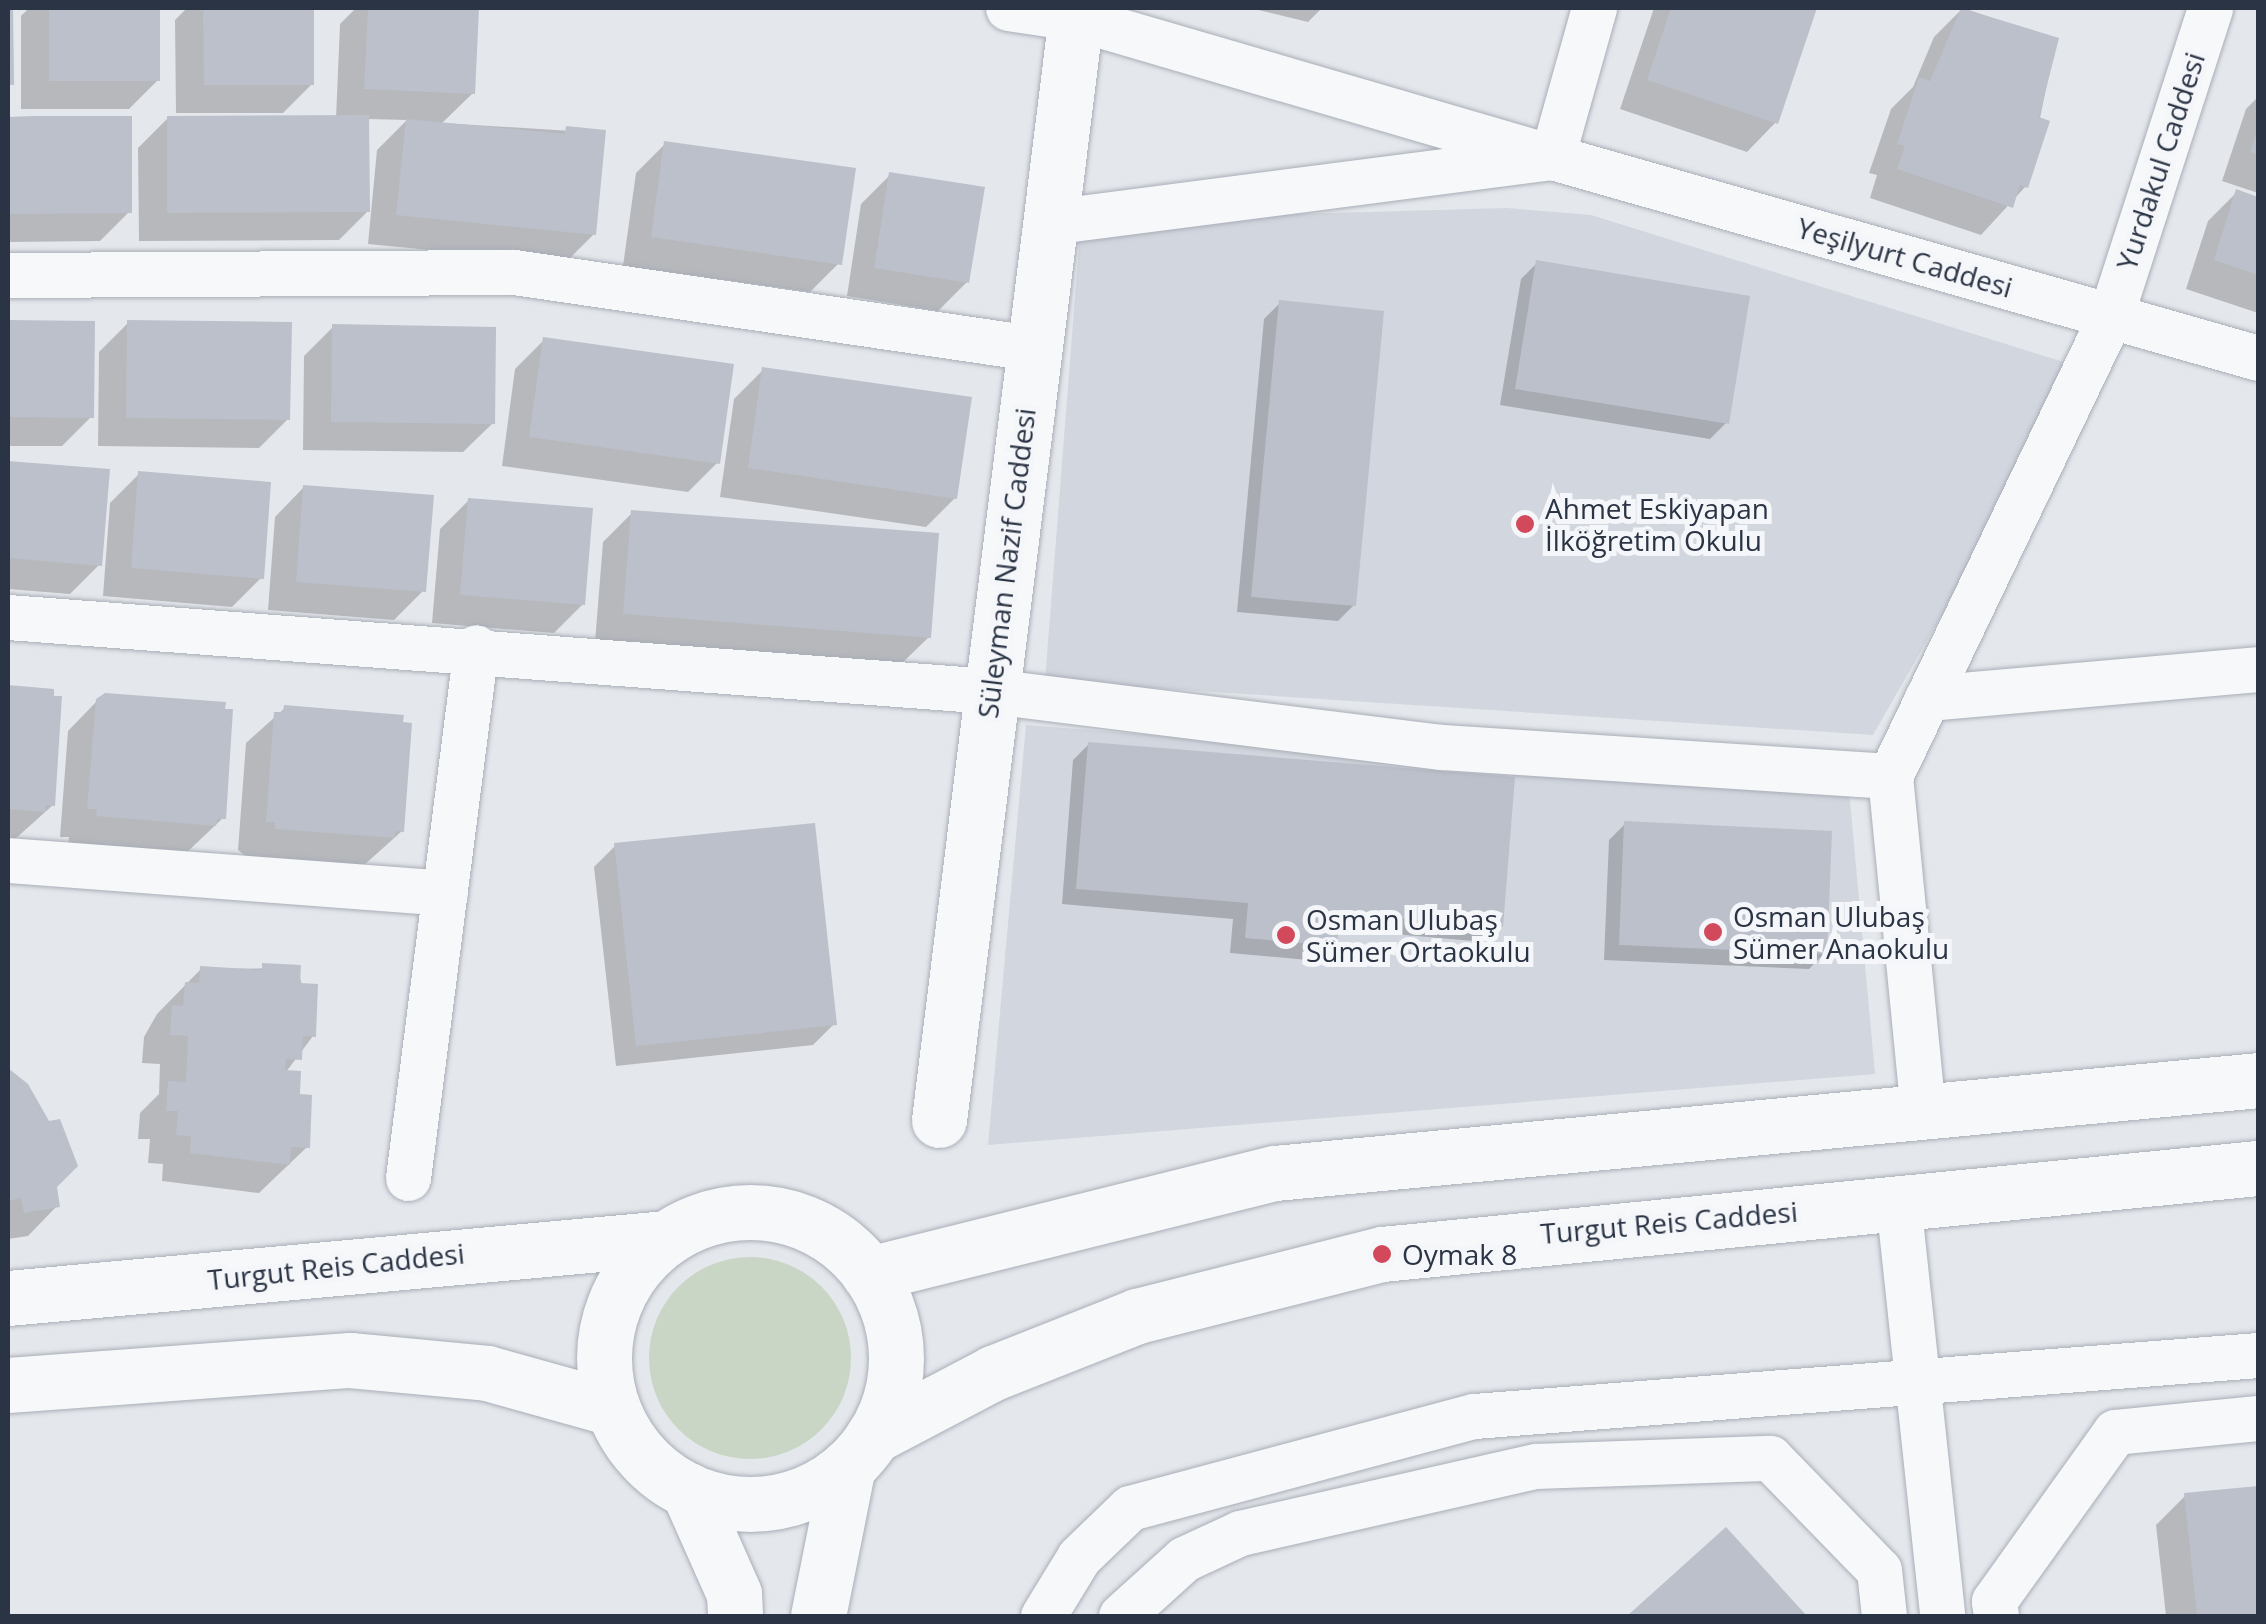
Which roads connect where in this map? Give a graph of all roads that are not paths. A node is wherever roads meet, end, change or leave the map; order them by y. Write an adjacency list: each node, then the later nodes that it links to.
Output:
1 (1008, 8): 4 (street, Yeşilyurt Caddesi)
2 (1594, 8): 5 (street)
3 (2210, 8): 8 (street, Yurdakul Caddesi)
4 (1076, 13): 5 (street, Yeşilyurt Caddesi); 6 (street, Süleyman Nazif Caddesi)
5 (1552, 157): 6 (street); 8 (street, Yeşilyurt Caddesi)
6 (1049, 222): 9 (street, Süleyman Nazif Caddesi)
7 (8, 275): 9 (street)
8 (2111, 315): 10 (street, Yeşilyurt Caddesi); 15 (street, Yurdakul Caddesi)
9 (1032, 348): 14 (street, Süleyman Nazif Caddesi)
10 (2258, 358)
11 (8, 616): 12 (street)
12 (476, 647): 14 (street); 18 (street)
13 (2258, 669): 15 (street)
14 (991, 691): 16 (street); 21 (street, Süleyman Nazif Caddesi)
15 (1927, 698): 16 (street, Yurdakul Caddesi)
16 (1890, 776): 20 (street)
17 (8, 860): 18 (street)
18 (445, 893): 23 (street)
19 (2258, 1080): 20 (street)
20 (1924, 1110): 26 (street)
21 (939, 1120)
22 (2258, 1168): 24 (street, Turgut Reis Caddesi)
23 (408, 1178)
24 (1898, 1201): 30 (street); 33 (street, Turgut Reis Caddesi)
25 (666, 1238): 26 (street); 27 (street, Turgut Reis Caddesi); 31 (street)
26 (870, 1274): 33 (street)
27 (8, 1298)
28 (2258, 1355): 30 (street)
29 (8, 1385): 31 (street)
30 (1918, 1385): 37 (street); 40 (street)
31 (612, 1408): 34 (street)
32 (2258, 1418): 41 (street)
33 (861, 1451): 34 (street); 36 (street)
34 (688, 1490): 35 (street)
35 (735, 1616)
36 (818, 1616)
37 (1042, 1616)
38 (1121, 1616): 39 (street)
39 (1884, 1616)
40 (1942, 1616)
41 (1996, 1616)

